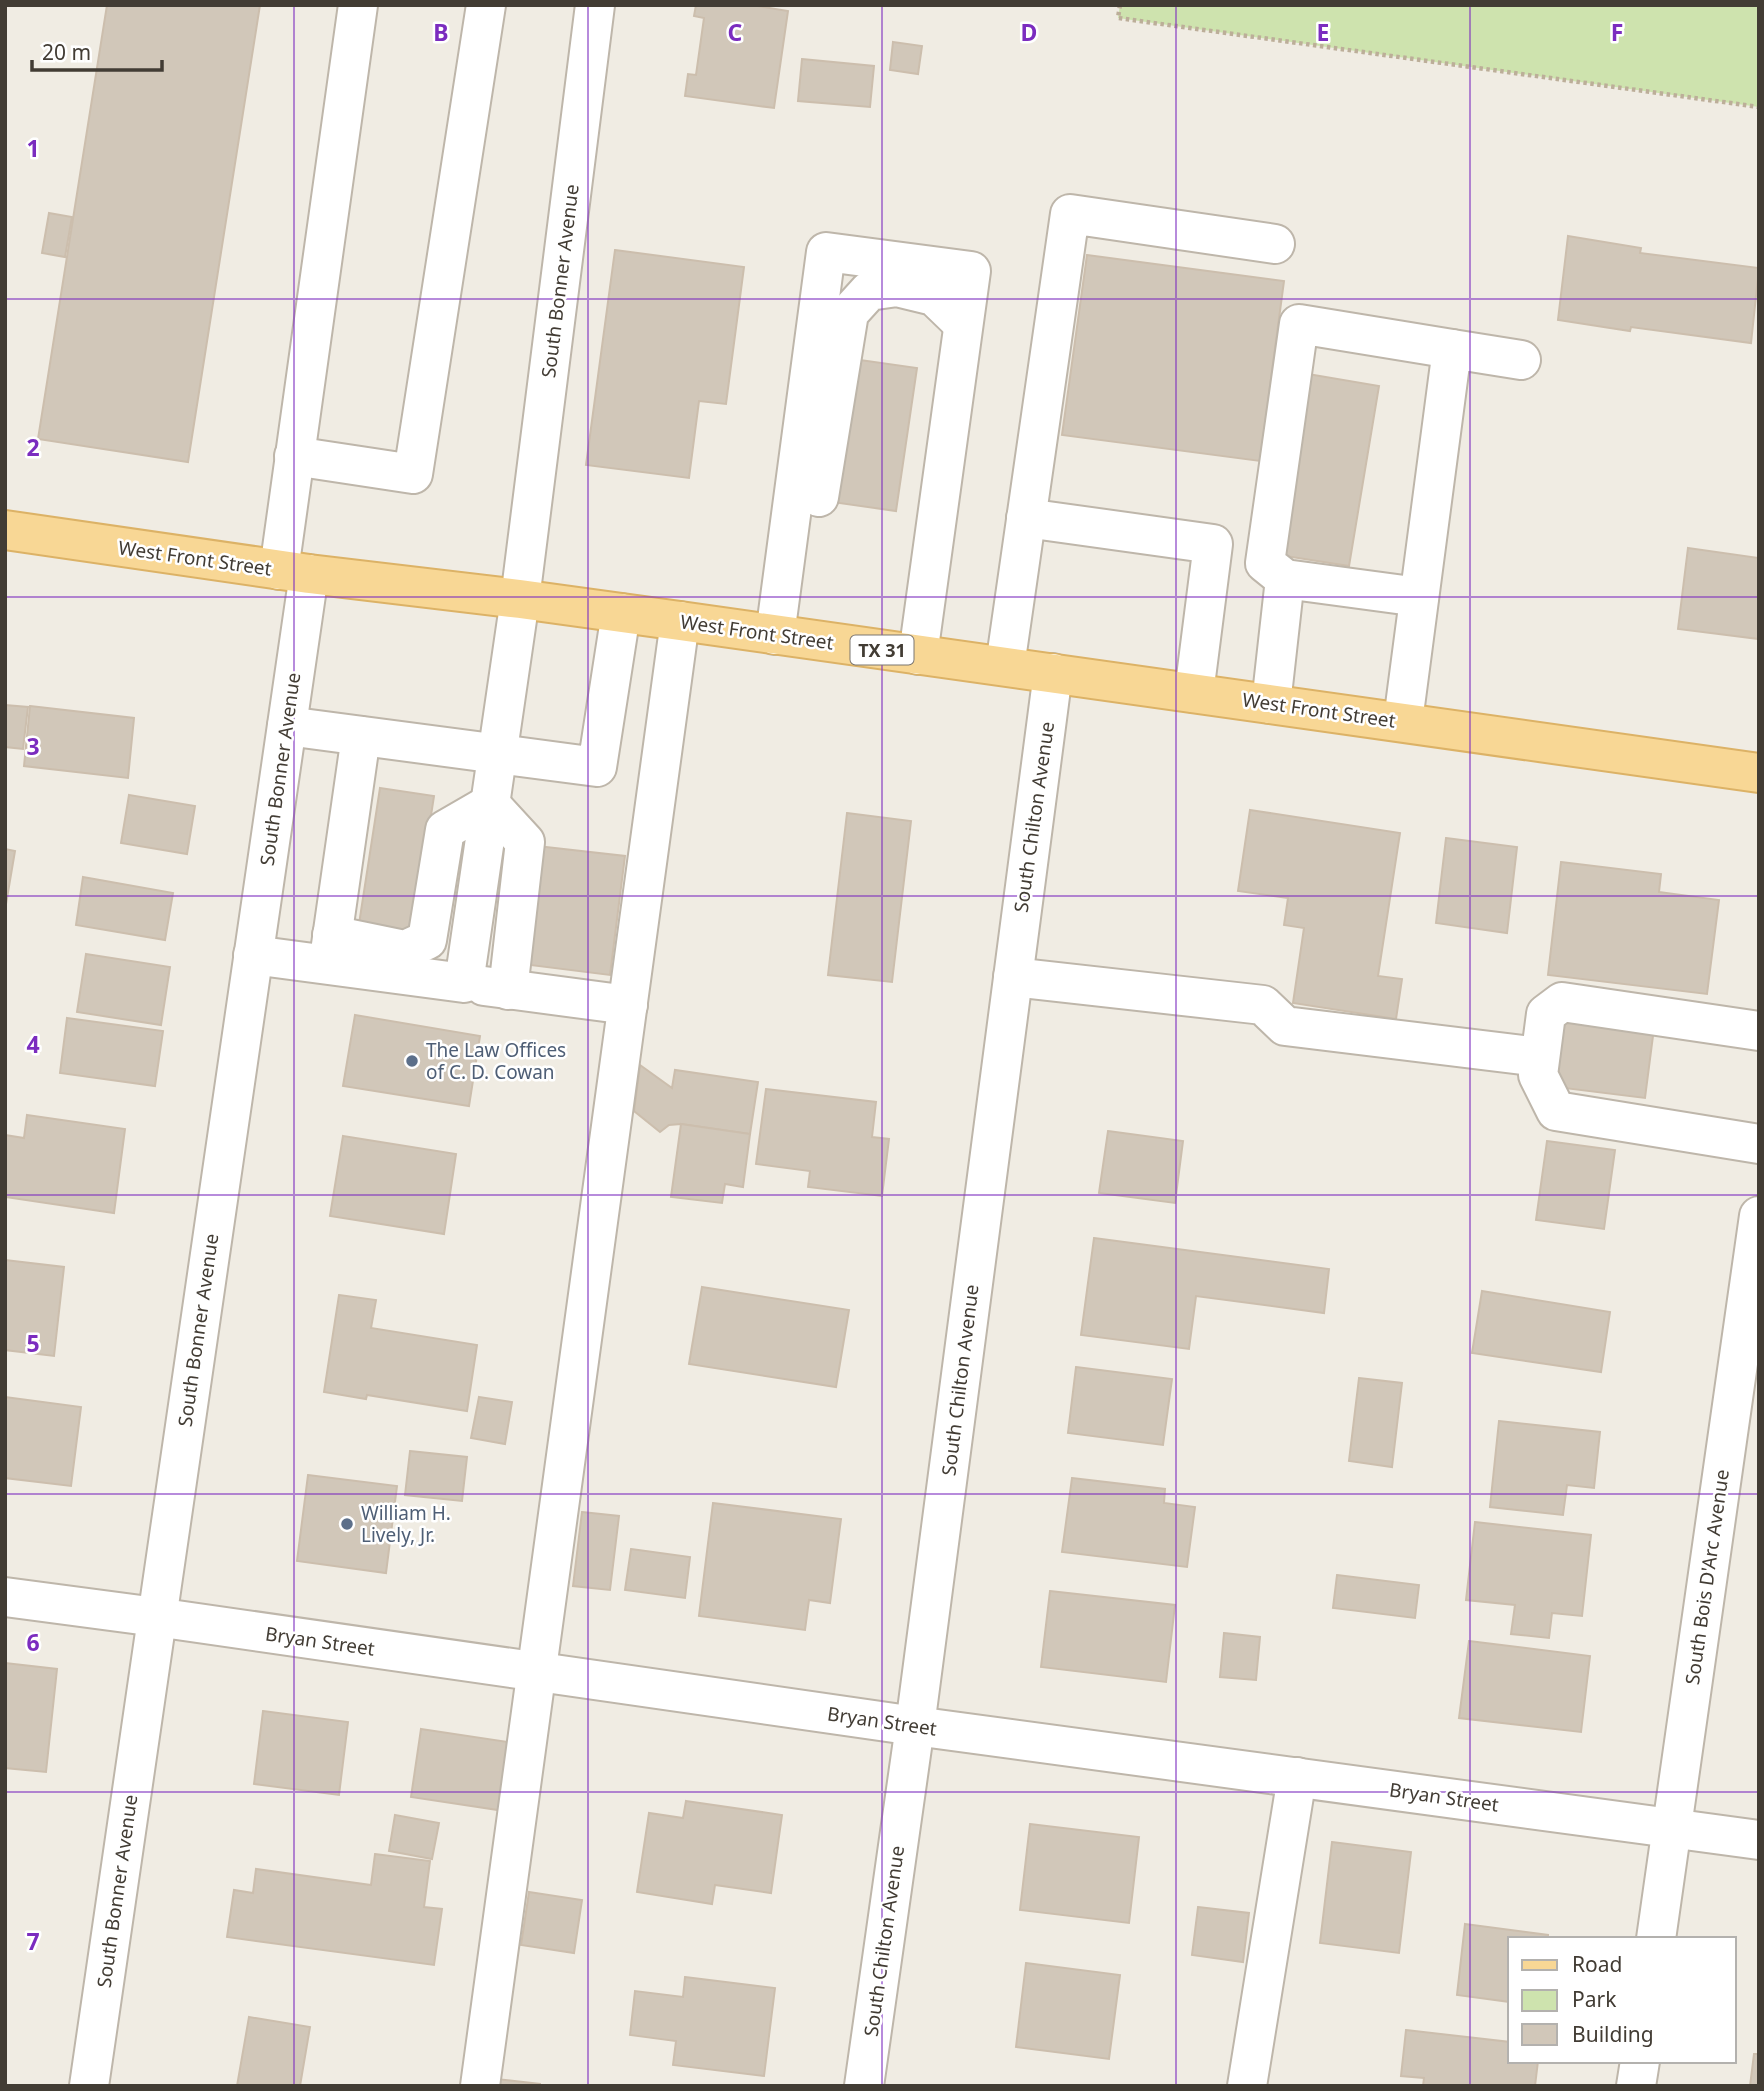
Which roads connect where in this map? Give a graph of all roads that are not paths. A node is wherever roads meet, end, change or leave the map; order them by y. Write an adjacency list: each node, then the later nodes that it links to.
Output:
1 (358, 5): 8 (street, South Bonner Avenue)
2 (486, 5): 8 (street)
3 (595, 5): 15 (street, South Bonner Avenue)
4 (1275, 244): 9 (street)
5 (963, 324): 11 (street); 11 (street); 19 (street)
6 (1452, 349): 7 (street); 13 (street); 14 (street)
7 (1521, 360)
8 (294, 456): 12 (street, South Bonner Avenue)
9 (1026, 518): 20 (street); 22 (street)
10 (5, 530): 12 (main road, West Front Street / TX 31)
11 (788, 536): 18 (street)
12 (294, 572): 15 (main road, West Front Street / TX 31); 25 (street, South Bonner Avenue)
13 (1285, 579): 14 (street); 23 (street)
14 (1419, 597): 24 (street)
15 (520, 599): 16 (main road, West Front Street / TX 31); 27 (street, South Bonner Avenue)
16 (621, 613): 17 (main road, West Front Street / TX 31); 27 (street)
17 (680, 621): 18 (main road, West Front Street / TX 31); 35 (street)
18 (775, 635): 19 (main road, West Front Street / TX 31)
19 (918, 655): 20 (main road, West Front Street / TX 31)
20 (1005, 666): 21 (main road, West Front Street / TX 31)
21 (1054, 673): 22 (main road, West Front Street / TX 31); 32 (street, South Chilton Avenue)
22 (1194, 693): 23 (main road, West Front Street / TX 31)
23 (1271, 704): 24 (main road, West Front Street / TX 31)
24 (1403, 721): 28 (main road, West Front Street / TX 31)
25 (287, 726): 26 (street); 31 (street, South Bonner Avenue)
26 (361, 736): 27 (street); 30 (street)
27 (498, 754): 29 (street, South Bonner Avenue)
28 (1759, 773)
29 (490, 804): 30 (street); 33 (street, South Bonner Avenue); 34 (street)
30 (330, 950): 31 (street); 33 (street)
31 (253, 955): 41 (street, South Bonner Avenue)
32 (1013, 977): 37 (street); 43 (street, South Chilton Avenue)
33 (464, 984): 34 (street)
34 (508, 990): 35 (street)
35 (628, 1005): 42 (street)
36 (1759, 1031): 37 (street)
37 (1539, 1057): 38 (street)
38 (1759, 1143)
39 (1759, 1216): 45 (street, South Bois D'Arc Avenue)
40 (5, 1597): 41 (street, Bryan Street)
41 (156, 1617): 42 (street, Bryan Street); 49 (street, South Bonner Avenue)
42 (536, 1673): 43 (street, Bryan Street); 50 (street)
43 (915, 1726): 44 (street, Bryan Street); 51 (street, South Chilton Avenue)
44 (1297, 1777): 45 (street, Bryan Street); 52 (street)
45 (1672, 1827): 46 (street, Bryan Street); 47 (street, South Bois D'Arc Avenue)
46 (1759, 1840)
47 (1657, 1937)
48 (1640, 2063): 53 (street)
49 (89, 2086)
50 (480, 2086)
51 (864, 2086)
52 (1247, 2086)
53 (1636, 2086)

